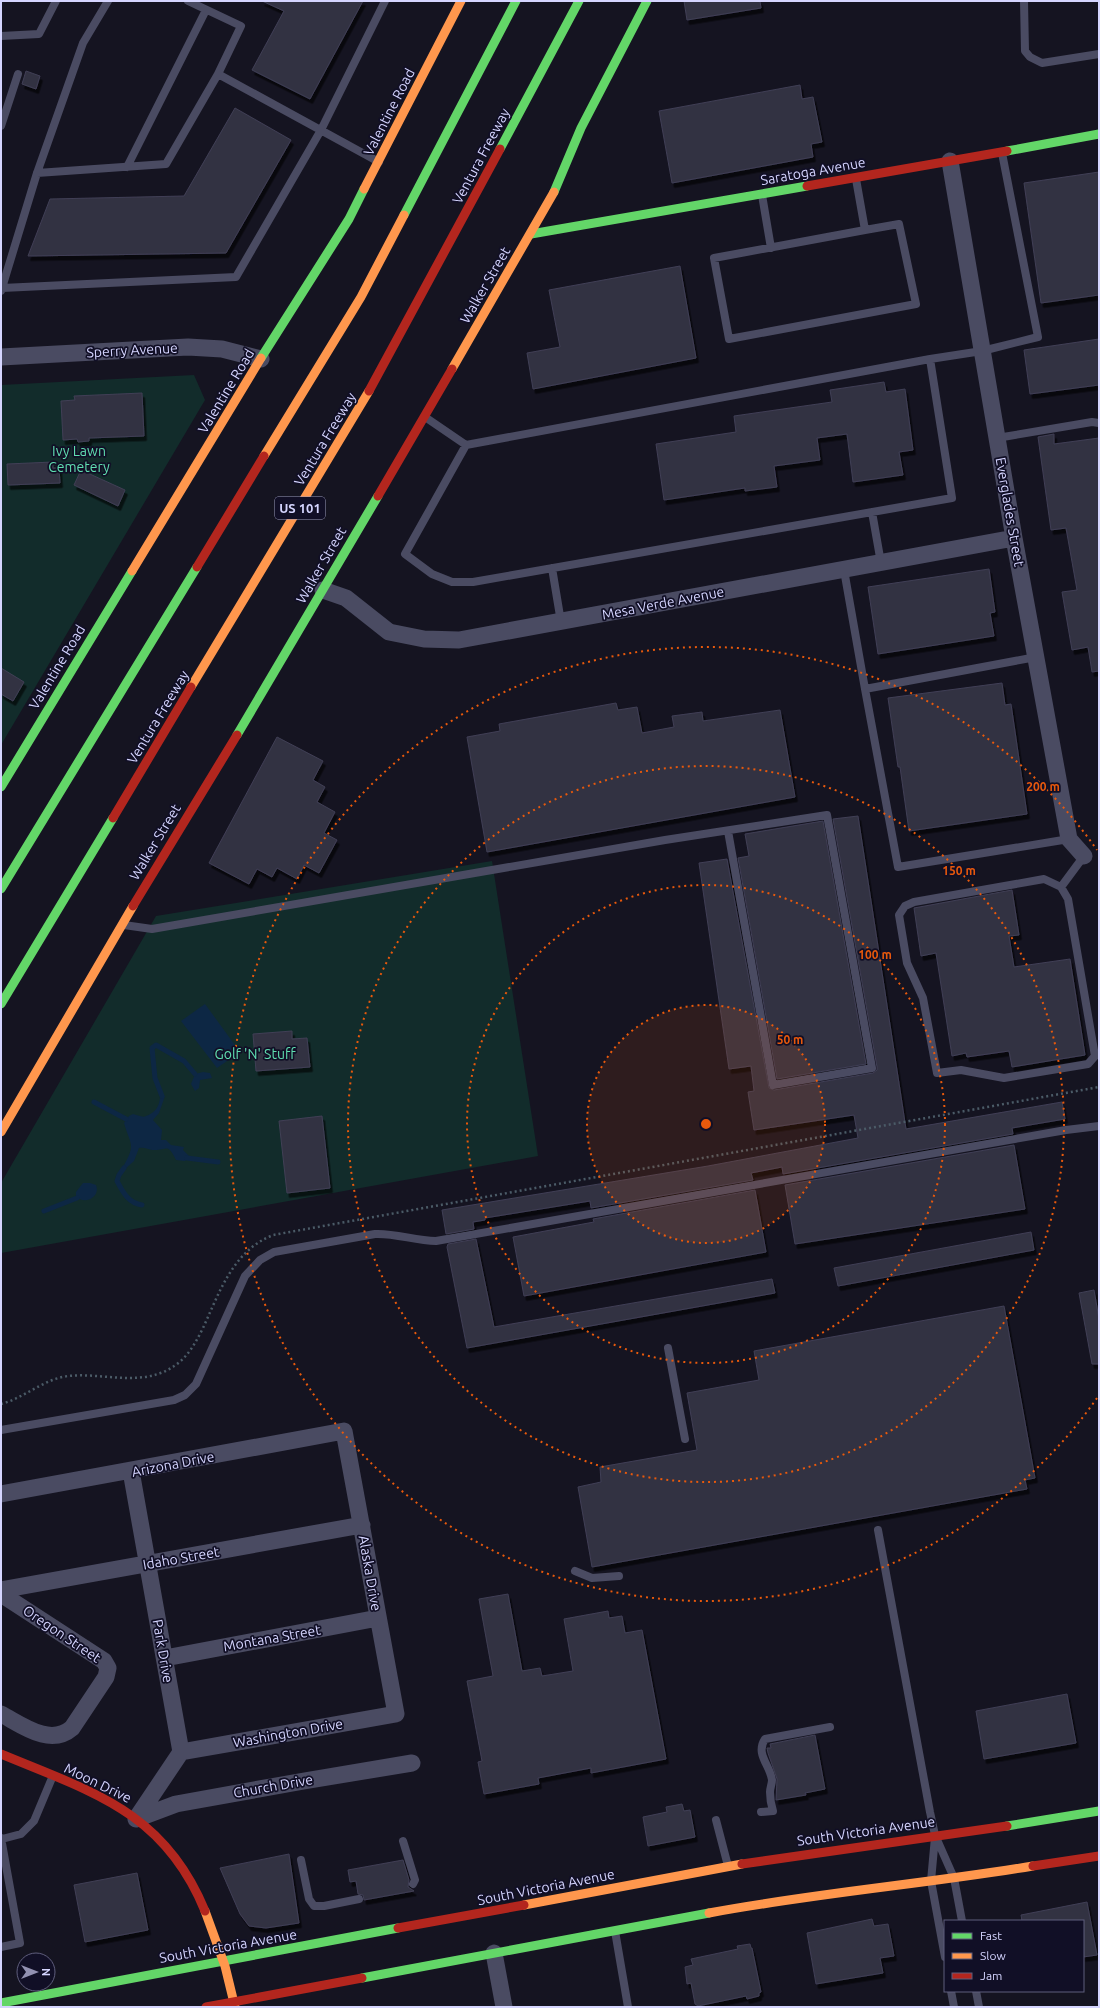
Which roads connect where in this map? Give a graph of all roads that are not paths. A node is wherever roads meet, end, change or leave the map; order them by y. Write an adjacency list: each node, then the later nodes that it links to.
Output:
1 (56, 1): 11 (lane)
2 (108, 1): 22 (lane)
3 (188, 1): 10 (lane)
4 (385, 1): 16 (lane)
5 (461, 1): 20 (main road, Valentine Road)
6 (516, 1): 51 (main road)
7 (579, 1): 53 (main road, Ventura Freeway / US 101)
8 (647, 1): 26 (main road, Walker Street)
9 (1024, 1): 12 (lane)
10 (206, 10): 14 (lane); 21 (lane)
11 (1, 36)
12 (1099, 54)
13 (18, 74): 15 (lane)
14 (218, 74): 16 (lane); 21 (lane)
15 (1, 126)
16 (320, 130): 20 (lane); 28 (lane)
17 (1099, 134): 18 (main road, Saratoga Avenue)
18 (1002, 151): 19 (main road, Saratoga Avenue); 29 (lane)
19 (950, 161): 23 (main road, Saratoga Avenue); 29 (street, Everglades Street)
20 (379, 162): 31 (main road, Valentine Road)
21 (127, 167): 22 (lane)
22 (37, 173): 28 (lane)
23 (856, 178): 24 (main road, Saratoga Avenue); 25 (lane)
24 (761, 194): 26 (main road, Saratoga Avenue); 27 (lane)
25 (865, 230): 27 (lane); 27 (lane)
26 (531, 234): 33 (main road, Walker Street)
27 (771, 248)
28 (1, 290)
29 (982, 351): 32 (lane); 35 (street, Everglades Street)
30 (1, 357): 31 (street, Sperry Avenue)
31 (261, 359): 46 (main road, Valentine Road)
32 (930, 359): 36 (lane); 37 (lane)
33 (424, 417): 36 (lane); 42 (main road, Walker Street)
34 (1099, 423): 35 (lane)
35 (997, 438): 38 (street, Everglades Street)
36 (466, 445): 40 (lane)
37 (872, 512): 39 (lane); 40 (lane)
38 (1014, 538): 39 (street, Mesa Verde Avenue); 44 (street, Everglades Street)
39 (881, 563): 41 (street, Mesa Verde Avenue)
40 (552, 568): 43 (lane)
41 (844, 570): 43 (street, Mesa Verde Avenue); 45 (lane)
42 (323, 590): 43 (street, Mesa Verde Avenue); 52 (main road, Walker Street)
43 (561, 622)
44 (1036, 658): 45 (lane); 48 (street, Everglades Street)
45 (865, 689): 48 (lane)
46 (1, 787)
47 (728, 831): 47 (lane); 52 (lane)
48 (1069, 839): 49 (street)
49 (1084, 856): 50 (lane)
50 (1061, 887): 50 (lane)
51 (1, 889)
52 (121, 925): 55 (main road, Walker Street)
53 (1, 1004)
54 (1099, 1126): 57 (lane)
55 (1, 1132)
56 (668, 1348): 59 (lane)
57 (1, 1430)
58 (344, 1432): 60 (street, Arizona Drive); 62 (street, Alaska Drive)
59 (685, 1439)
60 (130, 1471): 61 (street, Arizona Drive); 64 (street, Park Drive)
61 (1, 1494)
62 (362, 1525): 64 (street, Idaho Street); 69 (street, Alaska Drive)
63 (878, 1530): 82 (lane)
64 (147, 1564): 67 (street, Idaho Street); 70 (street, Park Drive)
65 (575, 1571): 66 (lane)
66 (619, 1576)
67 (1, 1590)
68 (1, 1594): 71 (street, Oregon Street)
69 (378, 1618): 70 (street, Montana Street); 72 (street, Alaska Drive)
70 (165, 1658): 74 (street, Park Drive)
71 (1, 1714)
72 (396, 1714): 74 (street, Washington Drive)
73 (830, 1727): 79 (lane)
74 (181, 1752): 80 (street)
75 (1, 1754): 77 (main road, Moon Drive)
76 (412, 1763): 80 (street, Church Drive)
77 (52, 1776): 80 (main road, Moon Drive); 83 (lane)
78 (1099, 1811): 82 (main road, South Victoria Avenue)
79 (761, 1812)
80 (136, 1818): 97 (main road, Moon Drive)
81 (716, 1820): 87 (lane)
82 (935, 1835): 87 (main road, South Victoria Avenue); 88 (lane); 89 (lane)
83 (1, 1838): 94 (lane)
84 (403, 1841): 90 (lane)
85 (1099, 1856): 88 (main road)
86 (301, 1860): 91 (lane)
87 (728, 1867): 97 (main road, South Victoria Avenue)
88 (954, 1878): 89 (main road); 92 (lane)
89 (931, 1881): 93 (main road); 95 (lane)
90 (413, 1884)
91 (359, 1898)
92 (962, 1920)
93 (614, 1930): 96 (main road); 104 (lane)
94 (1, 1947)
95 (944, 1952)
96 (494, 1953): 101 (main road); 103 (street)
97 (223, 1960): 100 (main road, South Victoria Avenue); 101 (main road, Moon Drive)
98 (951, 1992): 105 (lane)
99 (976, 1992): 106 (lane)
100 (1, 2003)
101 (235, 2004): 102 (main road)
102 (206, 2007)
103 (504, 2007)
104 (628, 2007)
105 (954, 2007)
106 (979, 2007)

